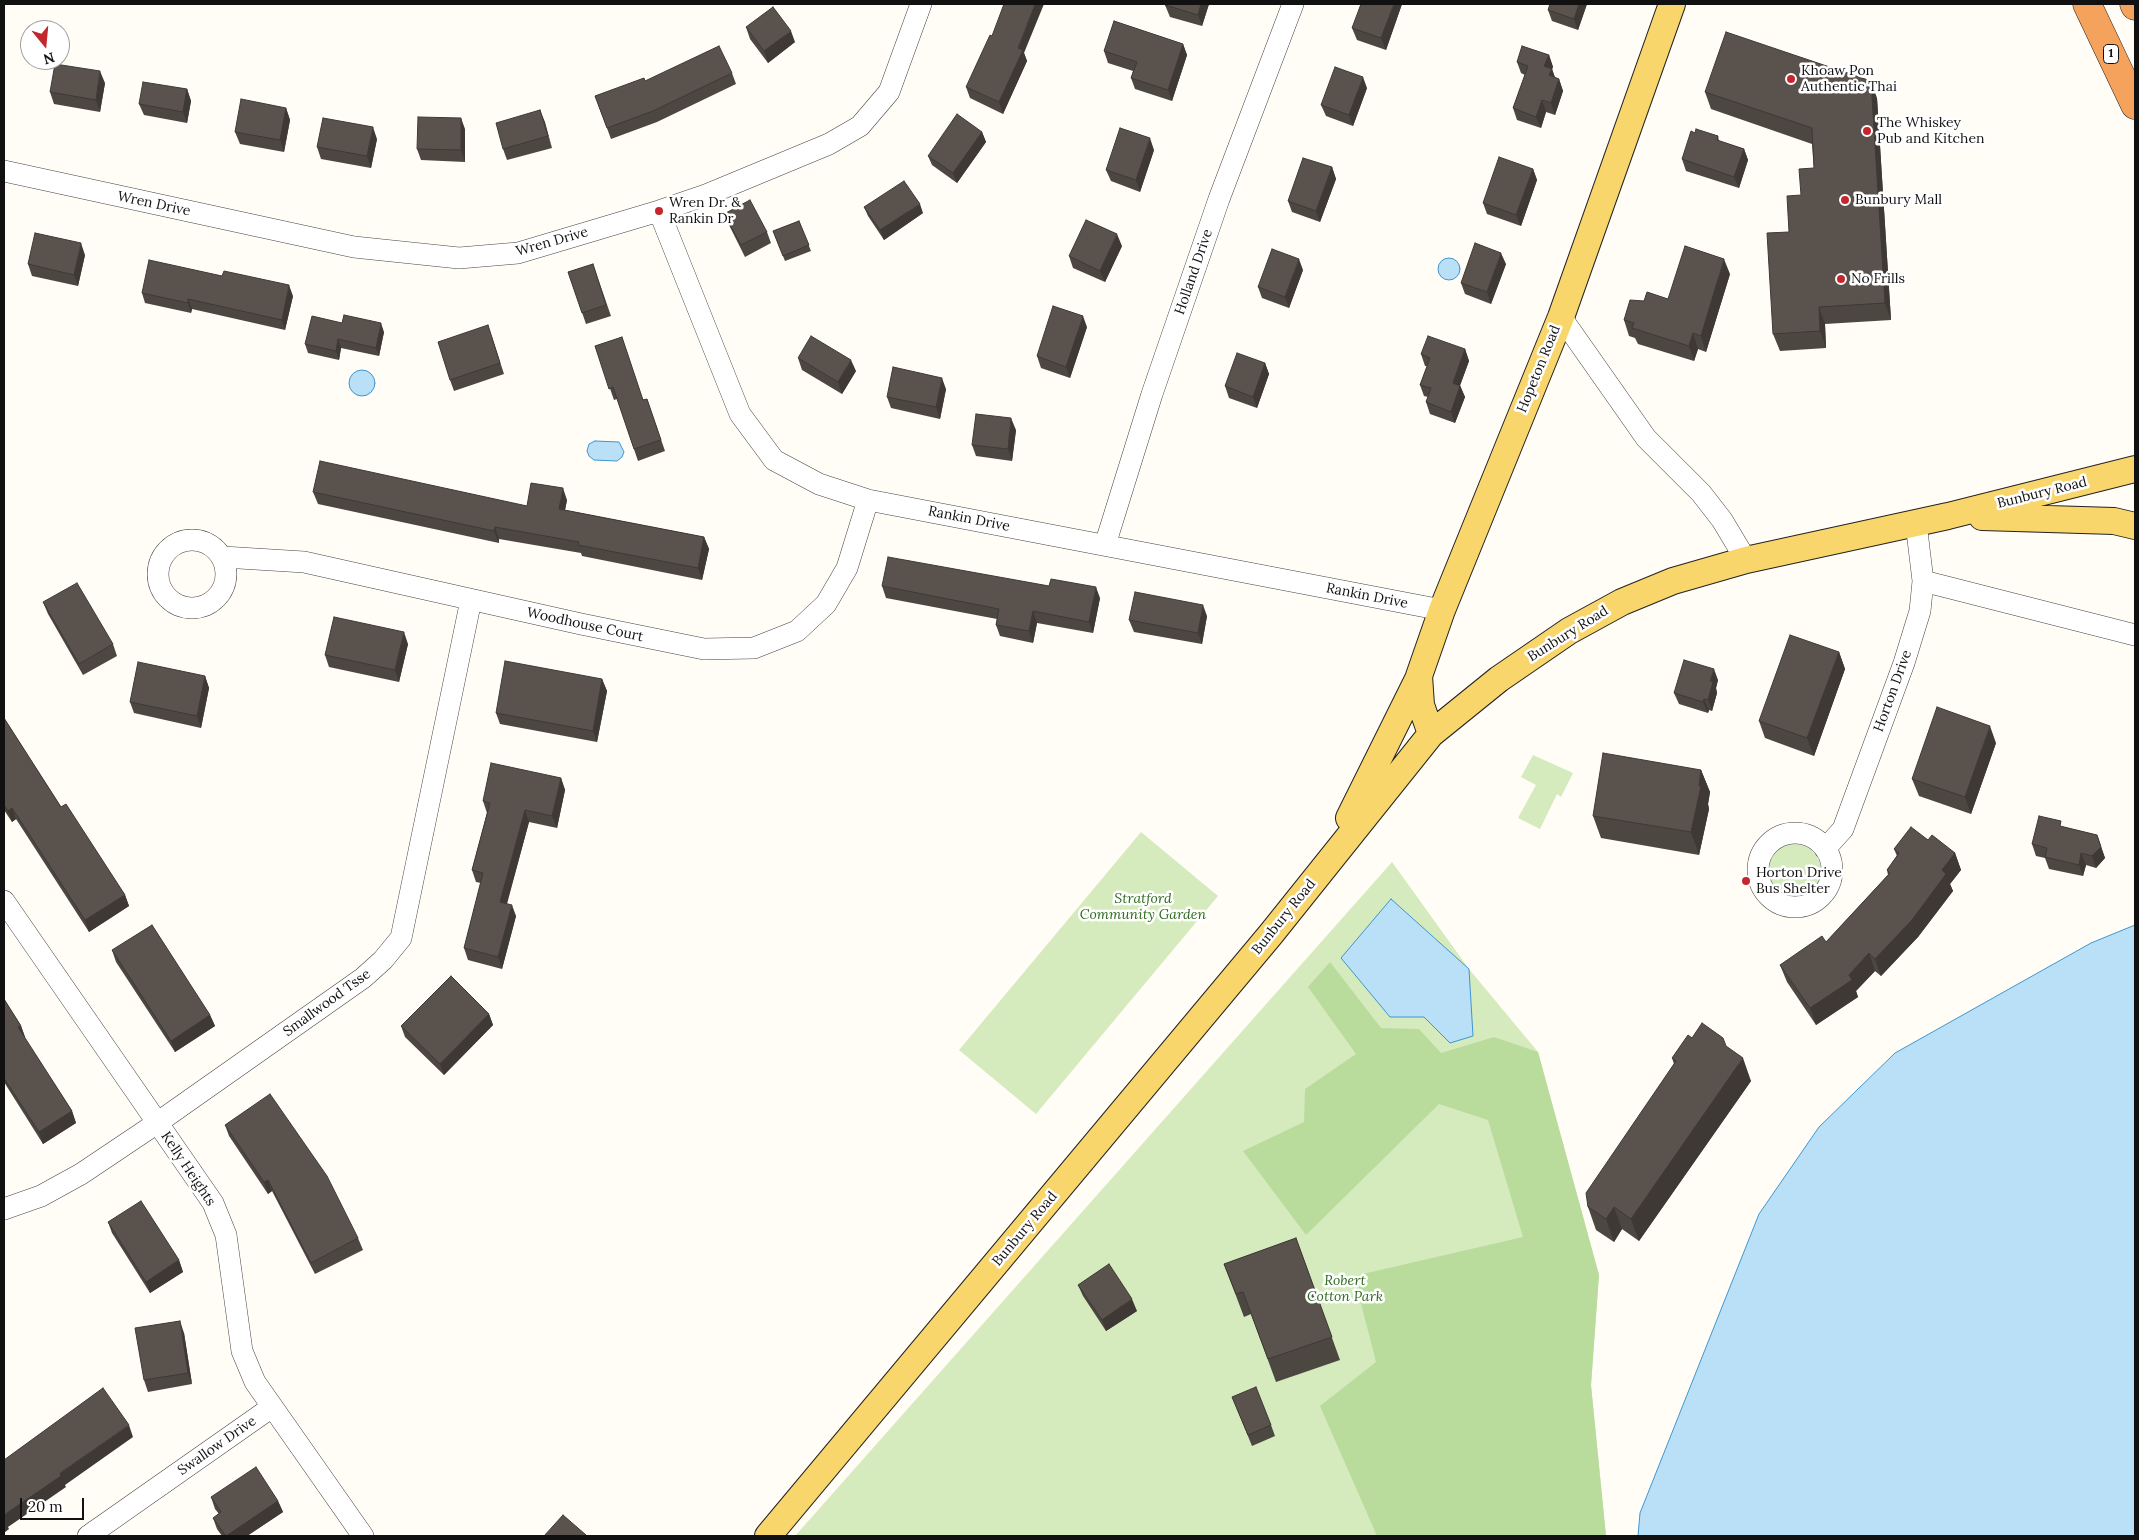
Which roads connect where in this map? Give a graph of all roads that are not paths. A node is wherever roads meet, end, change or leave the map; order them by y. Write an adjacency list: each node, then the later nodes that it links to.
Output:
1 (921, 4): 7 (street, Wren Drive)
2 (1293, 4): 14 (street, Holland Drive)
3 (1672, 4): 8 (main road, Hopeton Road)
4 (2087, 4): 5 (highway, 1)
5 (2135, 105)
6 (4, 171): 7 (street, Wren Drive)
7 (658, 212): 10 (street, Rankin Drive)
8 (1561, 317): 16 (street); 19 (main road, Hopeton Road)
9 (2135, 470): 11 (main road, Bunbury Road)
10 (868, 500): 14 (street, Rankin Drive); 18 (street, Woodhouse Court)
11 (1948, 516): 12 (main road, Bunbury Road); 13 (main road, Bunbury Road)
12 (1916, 523): 16 (main road, Bunbury Road); 17 (street, Horton Drive)
13 (2135, 526)
14 (1105, 545): 19 (street, Rankin Drive)
15 (223, 557): 18 (street, Woodhouse Court)
16 (1746, 560): 22 (main road, Bunbury Road)
17 (1923, 581): 20 (street); 23 (street, Horton Drive)
18 (471, 600): 26 (street, Smallwood Tsse)
19 (1442, 610): 21 (main road, Hopeton Road)
20 (2135, 635)
21 (1419, 676): 22 (main road, Hopeton Road); 24 (main road)
22 (1431, 734): 24 (main road, Bunbury Road)
23 (1826, 849)
24 (1320, 873): 31 (main road, Bunbury Road)
25 (4, 901): 26 (street, Kelly Heights)
26 (158, 1123): 27 (street, Smallwood Tsse); 28 (street, Kelly Heights)
27 (4, 1209)
28 (272, 1407): 29 (street, Swallow Drive); 30 (street, Kelly Heights)
29 (88, 1536)
30 (363, 1536)
31 (768, 1536)

